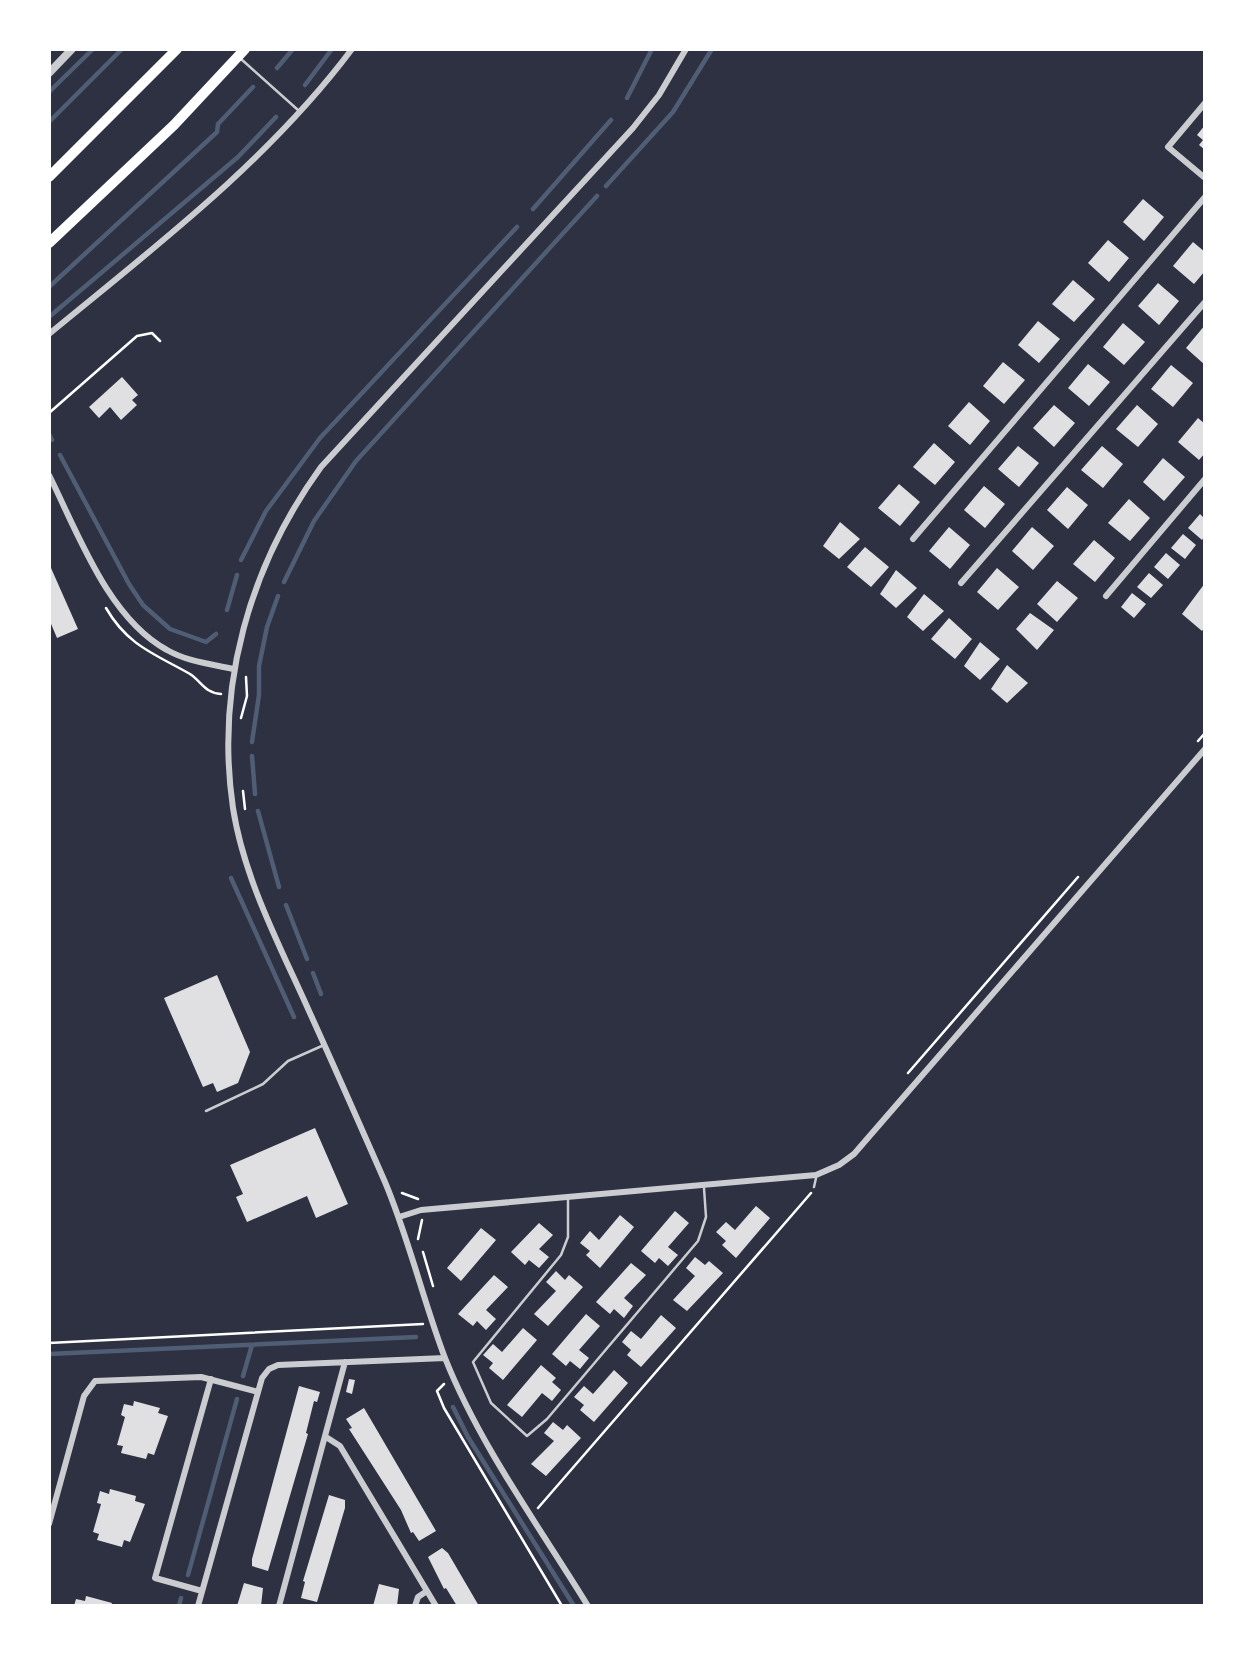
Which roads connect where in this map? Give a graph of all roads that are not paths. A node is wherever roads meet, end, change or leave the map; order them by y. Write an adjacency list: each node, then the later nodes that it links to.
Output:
1 (72, 49): 6 (street)
2 (177, 49): 9 (highway)
3 (352, 49): 8 (street)
4 (686, 49): 20 (street)
5 (242, 53): 8 (lane); 12 (highway)
6 (49, 73)
7 (1205, 103): 10 (street)
8 (300, 112): 14 (street)
9 (49, 177)
10 (1205, 178)
11 (1205, 197): 17 (street)
12 (49, 243)
13 (1205, 302): 18 (street)
14 (49, 334)
15 (49, 475): 20 (street)
16 (1205, 479): 19 (street)
17 (913, 539)
18 (961, 583)
19 (1106, 596)
20 (234, 669): 22 (street)
21 (1205, 748): 24 (street)
22 (324, 1045): 23 (lane); 28 (street)
23 (206, 1111)
24 (816, 1175): 25 (street); 26 (lane)
25 (704, 1184): 27 (street); 27 (lane)
26 (814, 1187)
27 (568, 1196): 28 (street)
28 (399, 1217): 29 (street)
29 (445, 1357): 30 (street); 41 (street)
30 (345, 1362): 32 (street); 33 (street)
31 (211, 1379): 32 (street); 34 (street); 35 (street)
32 (258, 1392): 35 (street)
33 (326, 1437): 36 (street); 38 (street)
34 (49, 1524)
35 (202, 1591): 37 (street)
36 (428, 1591): 39 (street); 40 (street)
37 (198, 1606)
38 (279, 1606)
39 (415, 1606)
40 (436, 1606)
41 (588, 1606)

